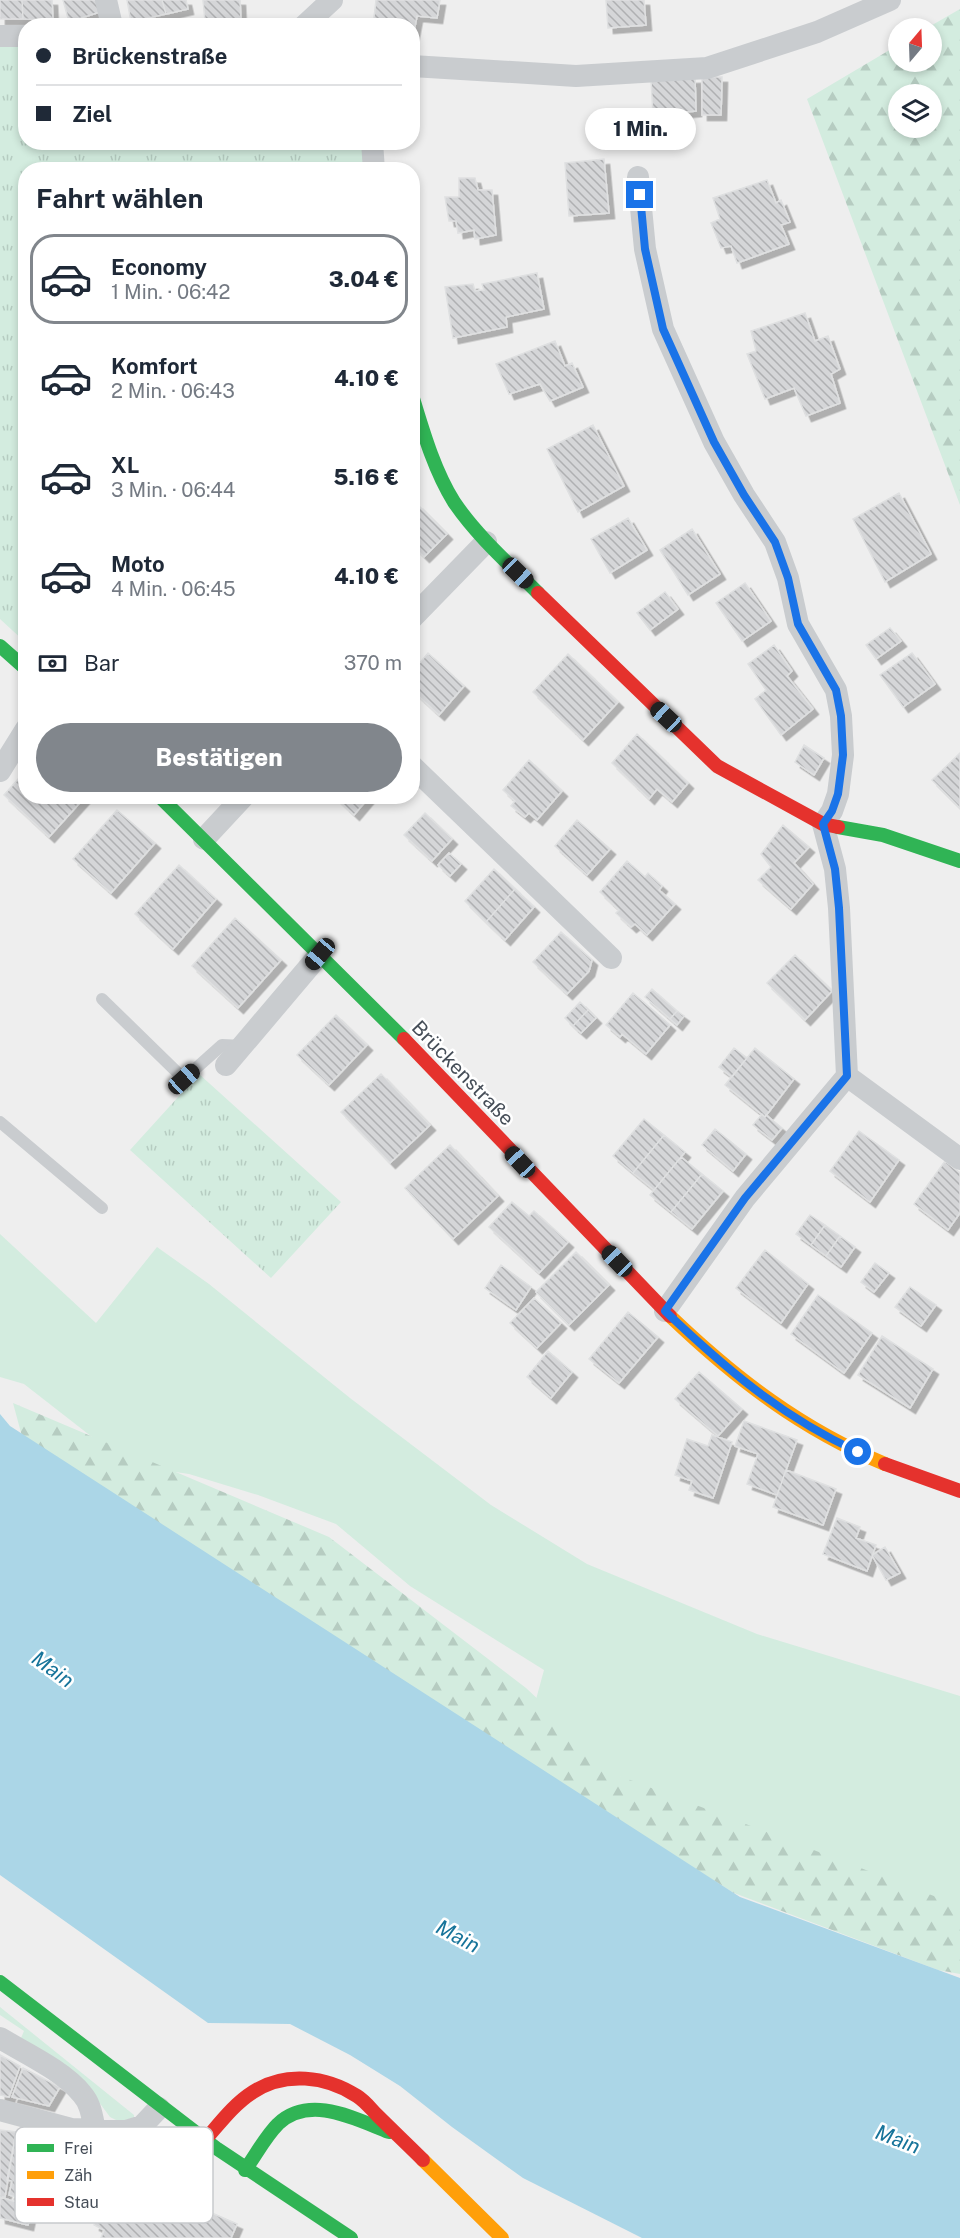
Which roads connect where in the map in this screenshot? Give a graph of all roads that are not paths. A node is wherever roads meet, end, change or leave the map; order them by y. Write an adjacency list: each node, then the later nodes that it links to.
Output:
1 (106, 0): 4 (street)
2 (332, 0): 5 (street)
3 (890, 0): 8 (street)
4 (110, 18)
5 (313, 18)
6 (0, 36): 7 (street)
7 (18, 36)
8 (420, 66)
9 (638, 177): 20 (street)
10 (420, 421): 11 (street)
11 (486, 542): 12 (street); 20 (street)
12 (420, 610)
13 (0, 646): 14 (street)
14 (18, 662)
15 (18, 742): 16 (street)
16 (0, 771)
17 (420, 774): 24 (street)
18 (167, 804): 21 (street, Brückenstraße)
19 (237, 804): 21 (street)
20 (823, 824): 22 (street); 28 (street)
21 (204, 839): 23 (street, Brückenstraße)
22 (960, 861)
23 (320, 954): 26 (street); 32 (street, Brückenstraße)
24 (611, 958)
25 (102, 999): 26 (lane)
26 (243, 1046): 27 (street)
27 (226, 1065)
28 (847, 1076): 30 (street); 32 (street)
29 (0, 1122): 31 (lane)
30 (960, 1158)
31 (102, 1208)
32 (665, 1311): 33 (street, Brückenstraße)
33 (960, 1491)
34 (0, 1982): 36 (street)
35 (0, 2038): 39 (street)
36 (159, 2108): 40 (street); 41 (street)
37 (0, 2110): 38 (street)
38 (64, 2127)
39 (94, 2127)
40 (139, 2127)
41 (186, 2127)
42 (213, 2131): 43 (street)
43 (395, 2134): 45 (street); 47 (street)
44 (213, 2146): 45 (street)
45 (244, 2170): 46 (street)
46 (351, 2238)
47 (502, 2238)

